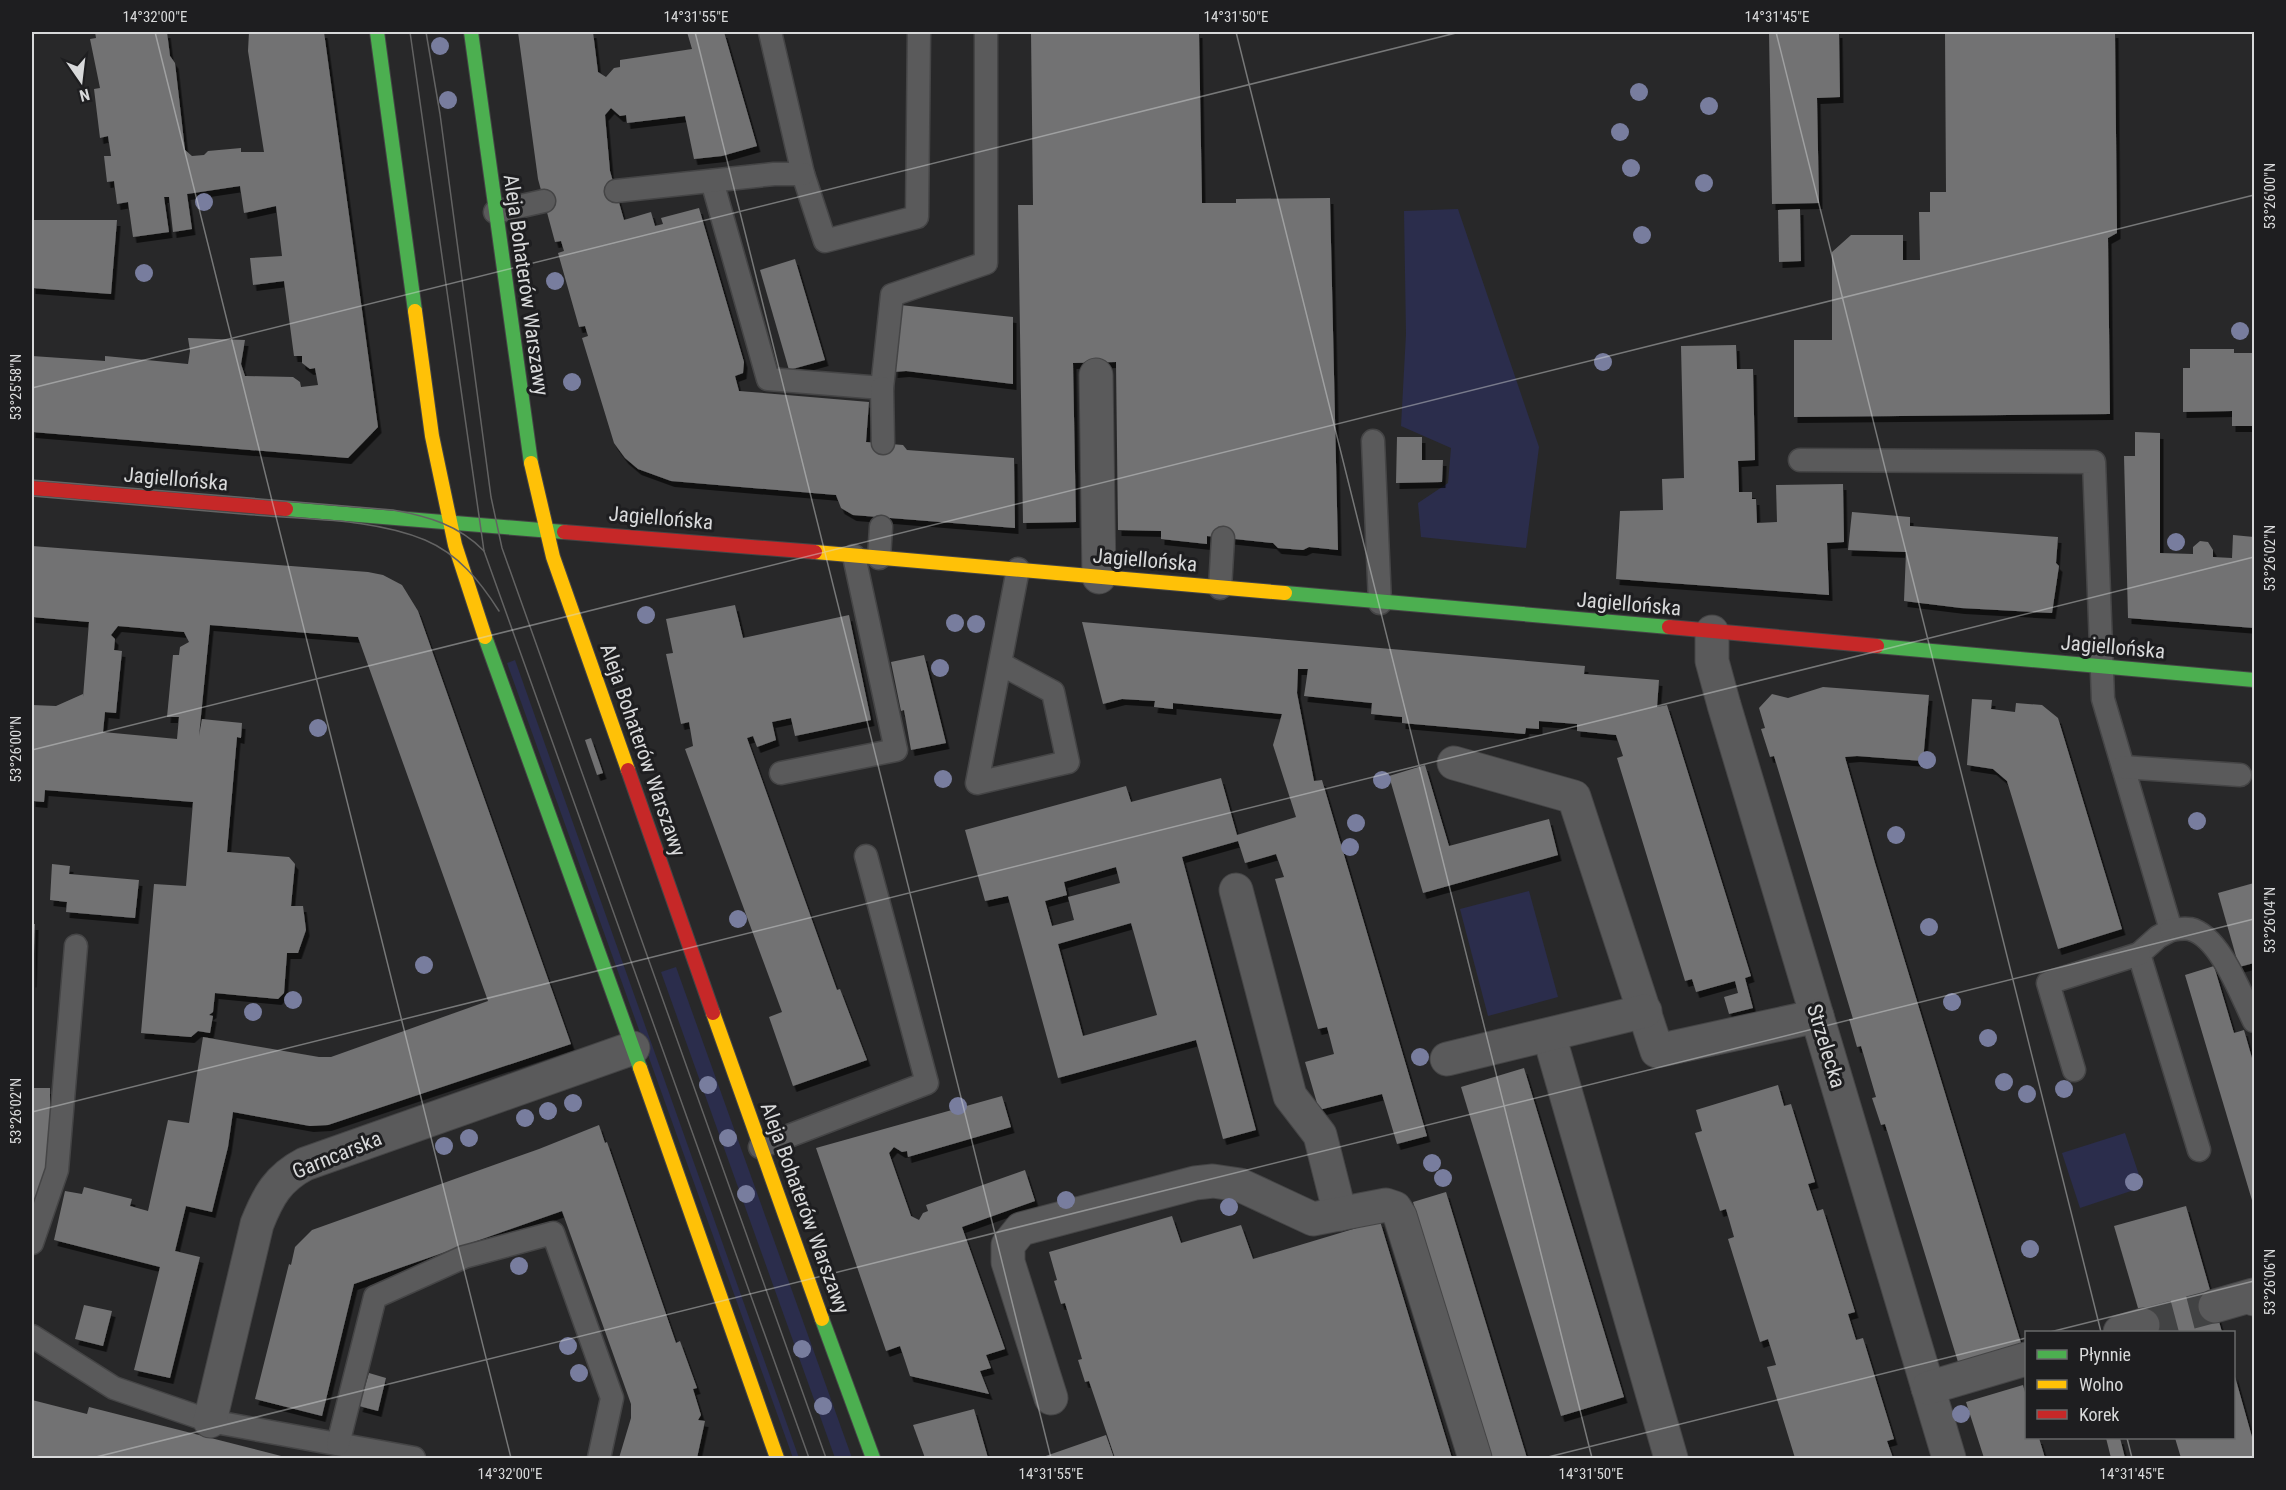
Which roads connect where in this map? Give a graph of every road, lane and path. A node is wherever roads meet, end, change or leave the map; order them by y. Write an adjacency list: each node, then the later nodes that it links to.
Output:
1 (377, 32): 17 (street)
2 (471, 32): 10 (street, Aleja Bohaterów Warszawy)
3 (770, 32): 6 (lane)
4 (919, 32): 6 (lane)
5 (986, 32): 12 (lane)
6 (803, 174): 7 (lane)
7 (712, 181): 8 (lane); 12 (lane)
8 (616, 191)
9 (544, 201): 10 (lane)
10 (495, 212): 19 (street, Aleja Bohaterów Warszawy)
11 (1096, 375): 24 (street)
12 (882, 388): 14 (lane)
13 (1373, 441): 26 (lane)
14 (883, 443)
15 (1800, 460): 29 (lane)
16 (32, 488): 17 (street, Jagiellońska)
17 (449, 524): 19 (street, Jagiellońska); 44 (street)
18 (881, 527): 22 (lane)
19 (545, 530): 21 (street, Jagiellońska); 47 (street, Aleja Bohaterów Warszawy)
20 (1223, 538): 25 (lane)
21 (854, 556): 22 (street, Jagiellońska); 33 (lane)
22 (879, 558): 23 (street, Jagiellońska)
23 (1018, 569): 24 (street, Jagiellońska); 28 (lane)
24 (1099, 577): 25 (street, Jagiellońska)
25 (1220, 588): 26 (street, Jagiellońska)
26 (1380, 603): 27 (street, Jagiellońska)
27 (1712, 632): 29 (street, Jagiellońska); 41 (street, Strzelecka)
28 (1001, 664): 28 (lane)
29 (2100, 667): 30 (street, Jagiellońska); 32 (lane)
30 (2254, 680)
31 (1454, 763): 40 (street)
32 (2123, 767): 34 (lane); 37 (lane)
33 (781, 773)
34 (2240, 775)
35 (866, 856): 47 (lane)
36 (1236, 890): 49 (street)
37 (2171, 930): 39 (lane); 42 (lane)
38 (76, 946): 50 (lane)
39 (2139, 954): 46 (lane); 48 (lane)
40 (1644, 1011): 41 (street); 43 (street)
41 (1817, 1017): 55 (street, Strzelecka)
42 (2254, 1021)
43 (1549, 1035): 45 (street); 64 (street)
44 (633, 1048): 57 (street, Garncarska); 61 (street)
45 (1447, 1059)
46 (2074, 1070)
47 (760, 1147): 62 (street, Aleja Bohaterów Warszawy)
48 (2199, 1150)
49 (1340, 1214): 56 (street); 63 (street)
50 (32, 1243)
51 (2254, 1299): 52 (street)
52 (2215, 1306)
53 (32, 1336): 57 (lane)
54 (2025, 1359): 55 (street)
55 (1928, 1388): 65 (street, Strzelecka)
56 (1051, 1398)
57 (210, 1420): 58 (lane)
58 (338, 1444): 59 (lane); 60 (lane)
59 (414, 1458)
60 (599, 1458)
61 (777, 1458)
62 (873, 1458)
63 (1475, 1458)
64 (1671, 1458)
65 (1949, 1458)

